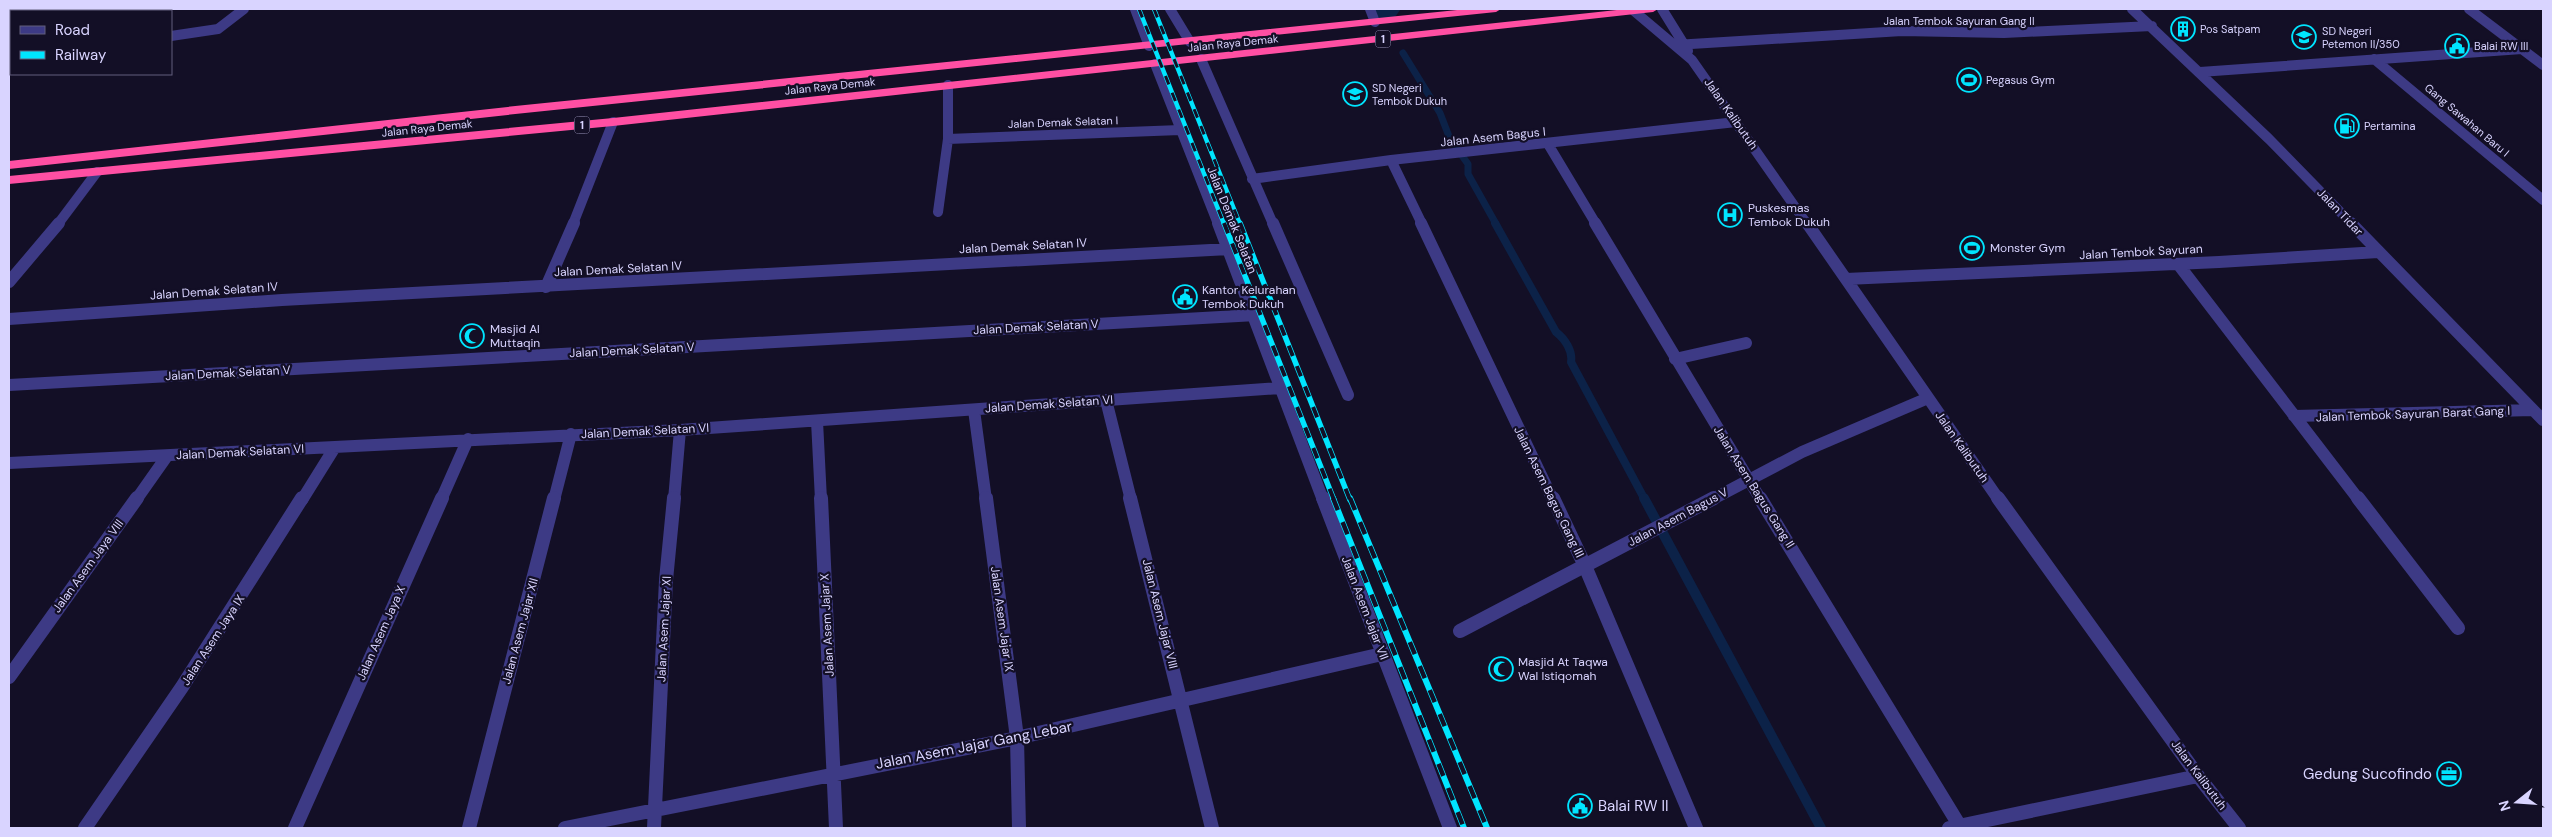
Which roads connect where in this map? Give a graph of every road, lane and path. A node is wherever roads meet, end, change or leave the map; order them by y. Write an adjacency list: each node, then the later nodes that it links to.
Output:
1 (51, 9): 11 (street)
2 (244, 9): 15 (street)
3 (1135, 9): 19 (street)
4 (1170, 9): 16 (street)
5 (1370, 9): 13 (street)
6 (1496, 9): 13 (highway, Jalan Raya Demak / 1)
7 (1653, 9): 12 (highway, Jalan Raya Demak / 1)
8 (1662, 9): 17 (street, Jalan Kalibutuh)
9 (2132, 9): 14 (street, Jalan Tidar)
10 (2468, 9): 20 (street)
11 (35, 10)
12 (1633, 10): 18 (street, Jalan Kalibutuh); 21 (highway, Jalan Raya Demak / 1)
13 (1375, 22): 16 (highway, Jalan Raya Demak / 1)
14 (2152, 26): 17 (street, Jalan Tembok Sayuran Gang II); 26 (street, Jalan Tidar)
15 (172, 36)
16 (1190, 42): 19 (highway, Jalan Raya Demak / 1)
17 (1686, 44): 18 (street, Jalan Tembok Sayuran Gang II); 23 (street, Jalan Kalibutuh)
18 (1675, 45): 23 (street, Jalan Kalibutuh)
19 (1149, 46): 28 (highway, Jalan Raya Demak / 1)
20 (2522, 49): 22 (street); 25 (street)
21 (1201, 59): 24 (highway, Jalan Raya Demak / 1); 38 (street)
22 (2374, 59): 26 (street); 40 (street, Gang Sawahan Baru I)
23 (1692, 60): 30 (street, Jalan Kalibutuh)
24 (1156, 64): 27 (highway, Jalan Raya Demak / 1); 31 (street, Jalan Demak Selatan)
25 (2543, 65)
26 (2200, 72): 43 (street, Jalan Tidar)
27 (948, 85): 29 (highway, Jalan Raya Demak / 1); 33 (street)
28 (449, 117): 32 (highway); 36 (highway, Jalan Raya Demak / 1)
29 (613, 122): 32 (highway, Jalan Raya Demak / 1); 47 (street)
30 (1736, 122): 34 (street, Jalan Asem Bagus I); 45 (street, Jalan Kalibutuh)
31 (1180, 130): 33 (street, Jalan Demak Selatan I); 42 (street, Jalan Demak Selatan)
32 (443, 139): 37 (highway, Jalan Raya Demak / 1)
33 (948, 139): 41 (street)
34 (1548, 144): 35 (street, Jalan Asem Bagus I); 51 (street, Jalan Asem Bagus Gang II)
35 (1391, 160): 38 (street, Jalan Asem Bagus I); 69 (street, Jalan Asem Bagus Gang III)
36 (9, 165)
37 (97, 172): 39 (highway, Jalan Raya Demak / 1); 46 (street)
38 (1252, 179): 54 (street)
39 (9, 180)
40 (2543, 200)
41 (938, 212)
42 (1230, 249): 47 (street, Jalan Demak Selatan IV); 48 (street, Jalan Demak Selatan)
43 (2378, 252): 44 (street, Jalan Tembok Sayuran); 58 (street, Jalan Tidar)
44 (2178, 264): 45 (street, Jalan Tembok Sayuran); 59 (street)
45 (1846, 279): 55 (street, Jalan Kalibutuh)
46 (9, 282)
47 (546, 287): 49 (street, Jalan Demak Selatan IV)
48 (1256, 315): 52 (street, Jalan Demak Selatan V); 53 (street, Jalan Demak Selatan)
49 (9, 319)
50 (1746, 342): 51 (street)
51 (1675, 359): 68 (street, Jalan Asem Bagus Gang II)
52 (9, 385)
53 (1280, 388): 56 (street, Jalan Demak Selatan VI); 72 (street, Jalan Asem Jajar VII)
54 (1348, 395)
55 (1928, 398): 68 (street, Jalan Asem Bagus V); 77 (street, Jalan Kalibutuh)
56 (1106, 400): 57 (street, Jalan Demak Selatan VI); 74 (street, Jalan Asem Jajar VIII)
57 (974, 410): 61 (street, Jalan Demak Selatan VI); 75 (street, Jalan Asem Jajar IX)
58 (2533, 410): 59 (street, Jalan Tembok Sayuran Barat Gang I); 60 (street, Jalan Tidar)
59 (2294, 416): 70 (street)
60 (2543, 420)
61 (817, 421): 62 (street, Jalan Demak Selatan VI); 76 (street, Jalan Asem Jajar X)
62 (680, 430): 63 (street, Jalan Demak Selatan VI); 78 (street, Jalan Asem Jajar XI)
63 (571, 434): 64 (street, Jalan Demak Selatan VI); 81 (street, Jalan Asem Jajar XII)
64 (468, 439): 65 (street, Jalan Demak Selatan VI); 80 (street, Jalan Asem Jaya X)
65 (335, 447): 66 (street, Jalan Demak Selatan VI); 79 (street, Jalan Asem Jaya IX)
66 (167, 456): 67 (street, Jalan Demak Selatan VI); 73 (street, Jalan Asem Jaya VIII)
67 (9, 464)
68 (1750, 479): 69 (street, Jalan Asem Bagus V); 89 (street, Jalan Asem Bagus Gang II)
69 (1585, 566): 71 (street, Jalan Asem Bagus V); 88 (street, Jalan Asem Bagus Gang III)
70 (2458, 628)
71 (1460, 631)
72 (1382, 654): 74 (street, Jalan Asem Jajar Gang Lebar); 87 (street, Jalan Asem Jajar VII)
73 (9, 676)
74 (1182, 701): 75 (street, Jalan Asem Jajar Gang Lebar); 86 (street, Jalan Asem Jajar VIII)
75 (1018, 738): 76 (street, Jalan Asem Jajar Gang Lebar); 85 (street, Jalan Asem Jajar IX)
76 (834, 773): 78 (street, Jalan Asem Jajar Gang Lebar); 84 (street, Jalan Asem Jajar X)
77 (2198, 776): 89 (street); 90 (street, Jalan Kalibutuh)
78 (655, 812): 82 (street, Jalan Asem Jajar Gang Lebar); 83 (street, Jalan Asem Jajar XI)
79 (84, 828)
80 (294, 828)
81 (469, 828)
82 (565, 828)
83 (654, 828)
84 (836, 828)
85 (1019, 828)
86 (1212, 828)
87 (1450, 828)
88 (1696, 828)
89 (1957, 828)
90 (2239, 828)

